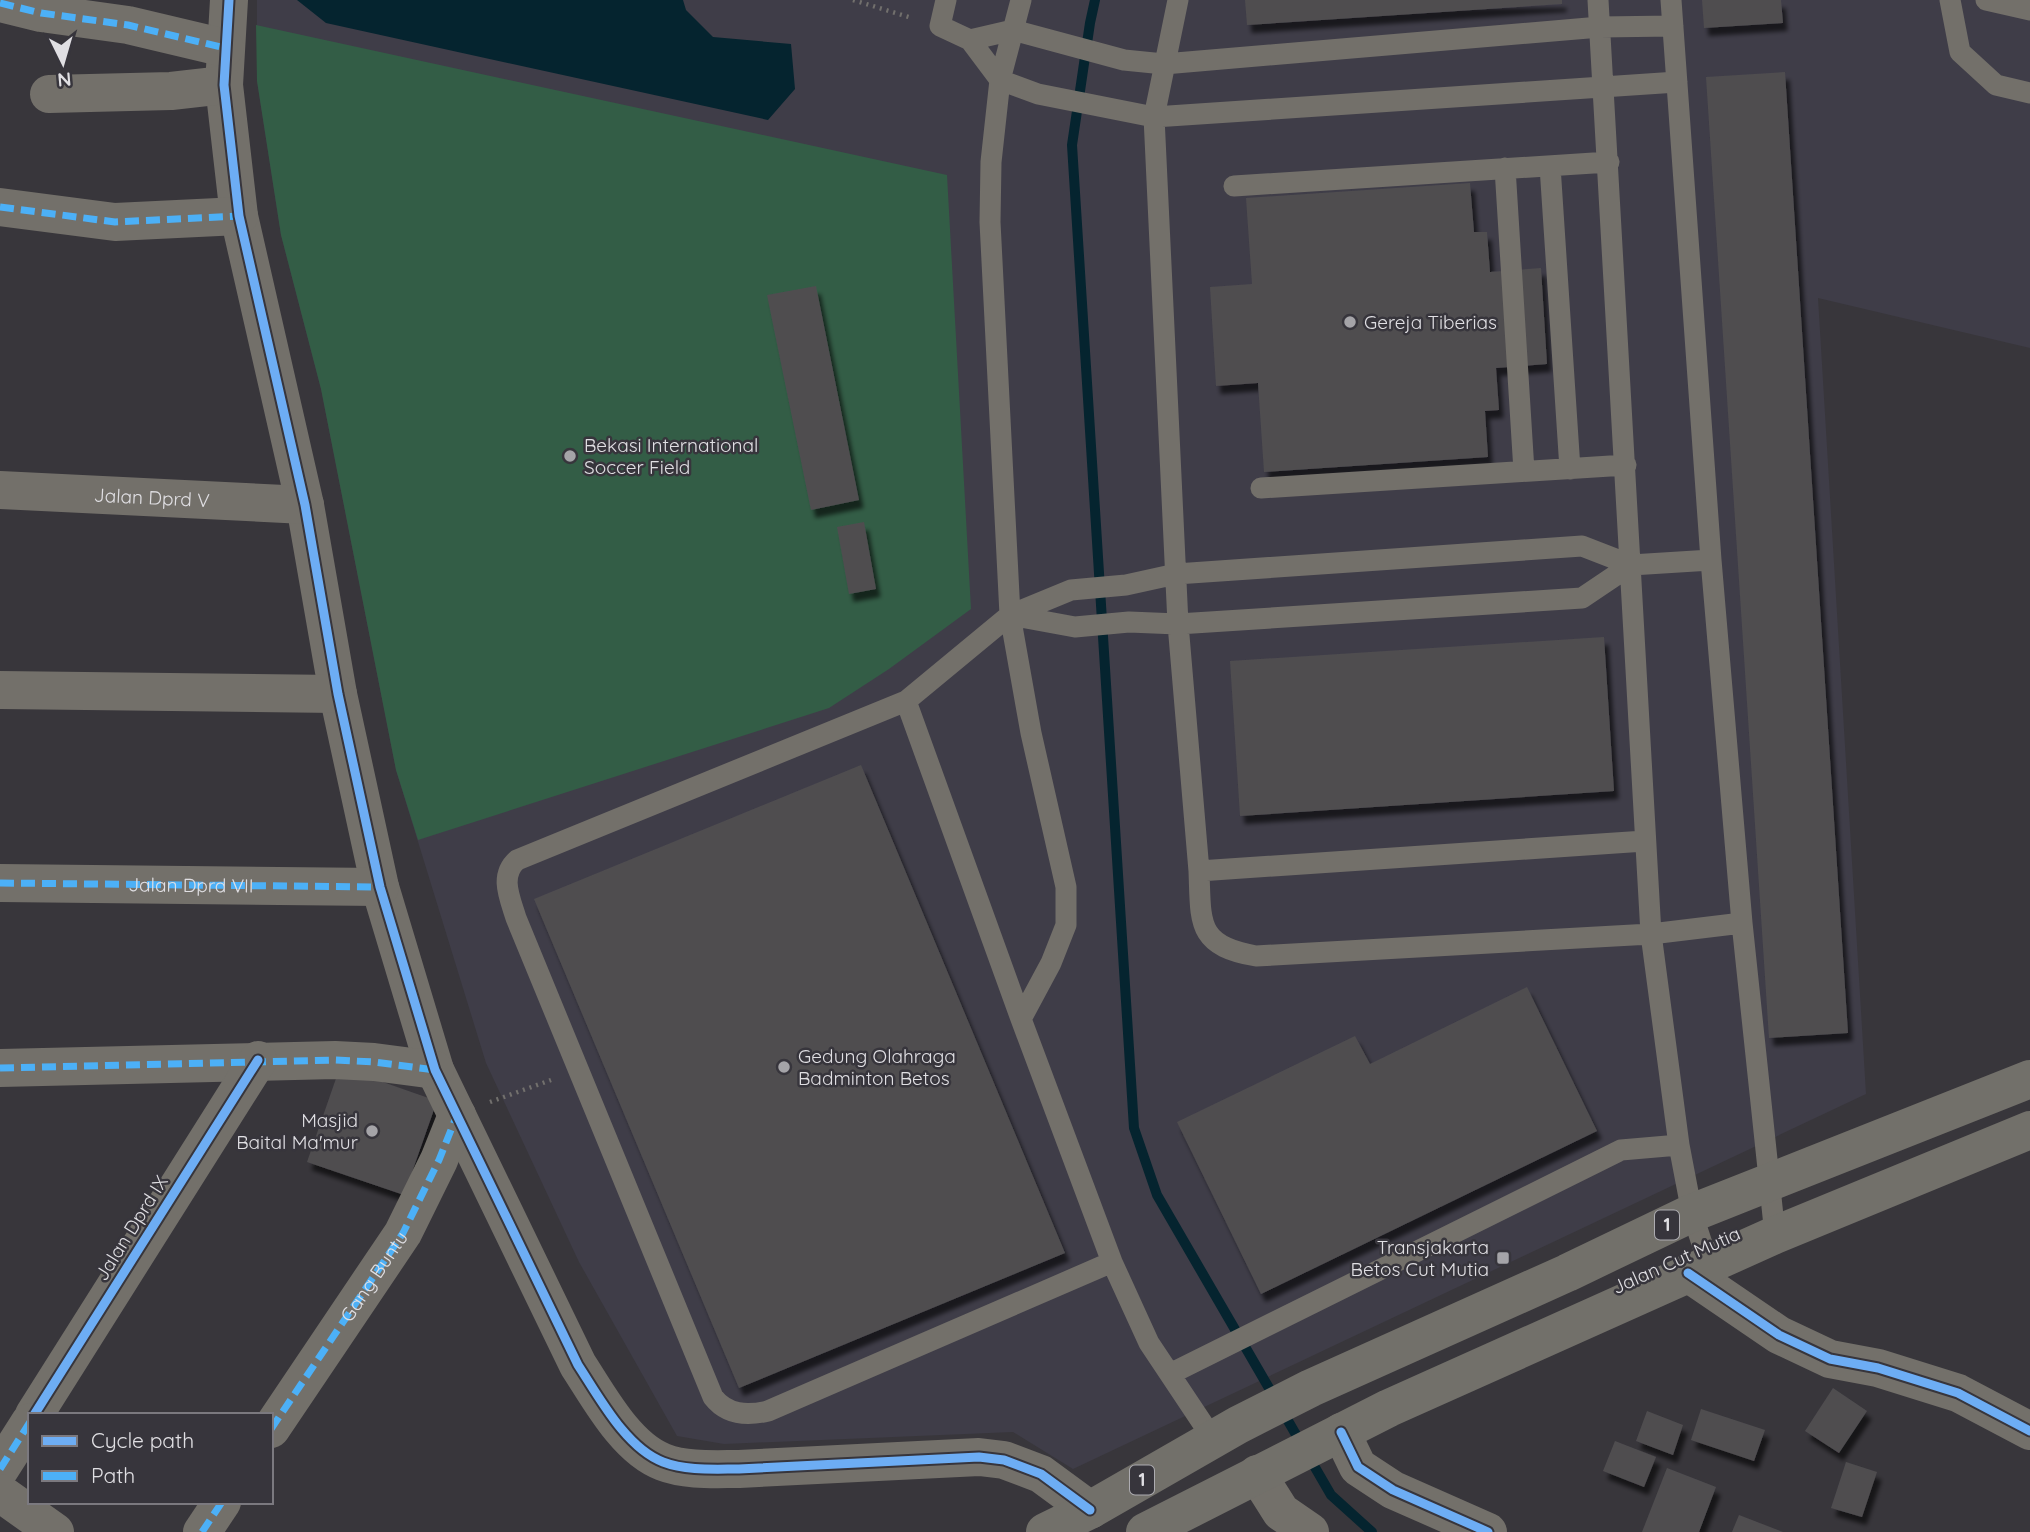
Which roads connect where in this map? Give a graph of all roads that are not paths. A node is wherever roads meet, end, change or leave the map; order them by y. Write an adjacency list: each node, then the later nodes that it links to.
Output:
1 (229, 0): 15 (street)
2 (1021, 0): 13 (lane)
3 (1178, 0): 16 (lane)
4 (1598, 0): 12 (lane)
5 (1671, 0): 11 (lane)
6 (1950, 0): 21 (lane)
7 (1986, 0): 10 (lane)
8 (944, 1): 14 (lane)
9 (0, 3): 15 (street)
10 (2030, 10)
11 (1673, 26): 12 (lane); 18 (lane)
12 (1600, 27): 16 (lane); 20 (lane)
13 (1013, 30): 14 (lane); 16 (lane); 17 (lane)
14 (970, 40): 17 (lane)
15 (225, 48): 19 (street)
16 (1164, 64): 23 (lane)
17 (1000, 80): 23 (lane); 39 (lane)
18 (1677, 82): 20 (lane); 36 (lane)
19 (224, 85): 22 (street); 29 (street)
20 (1604, 86): 23 (lane); 24 (lane)
21 (2030, 93)
22 (50, 94)
23 (1154, 117): 38 (lane)
24 (1609, 162): 25 (lane); 30 (lane)
25 (1550, 166): 26 (lane); 31 (lane)
26 (1505, 169): 27 (lane); 32 (lane)
27 (1234, 186)
28 (0, 206): 29 (street)
29 (239, 216): 35 (street)
30 (1626, 465): 31 (lane); 37 (lane)
31 (1570, 469): 32 (lane)
32 (1524, 471): 33 (lane)
33 (1261, 488)
34 (0, 490): 35 (street, Jalan Dprd V)
35 (305, 505): 42 (street)
36 (1711, 560): 37 (lane); 48 (lane)
37 (1631, 565): 38 (lane); 40 (lane); 44 (lane)
38 (1175, 574): 39 (lane); 40 (lane)
39 (1010, 615): 40 (lane); 43 (lane); 50 (lane)
40 (1178, 624): 45 (lane)
41 (0, 690): 42 (street)
42 (338, 694): 47 (street)
43 (906, 701): 50 (lane); 61 (lane)
44 (1646, 841): 45 (lane); 49 (lane)
45 (1199, 871): 49 (lane)
46 (0, 883): 47 (street, Jalan Dprd VII)
47 (380, 887): 53 (street)
48 (1742, 923): 49 (lane); 58 (lane)
49 (1651, 934): 57 (lane)
50 (1021, 1019): 61 (lane)
51 (258, 1060): 52 (street); 53 (street); 64 (street, Jalan Dprd IX)
52 (0, 1068)
53 (435, 1070): 55 (street)
54 (2030, 1079): 58 (highway, Jalan Cut Mutia / 1)
55 (457, 1115): 66 (street, Gang Buntu); 74 (street)
56 (2030, 1130): 60 (highway, Jalan Cut Mutia)
57 (1679, 1145): 59 (lane); 63 (lane)
58 (1770, 1183): 59 (highway, Jalan Cut Mutia / 1); 60 (lane)
59 (1692, 1213): 62 (lane); 68 (highway, Jalan Cut Mutia / 1)
60 (1775, 1235): 62 (highway, Jalan Cut Mutia)
61 (1112, 1262): 63 (lane)
62 (1698, 1269): 67 (street); 69 (highway, Jalan Cut Mutia)
63 (1170, 1374): 68 (lane)
64 (35, 1413)
65 (28, 1425): 70 (street)
66 (273, 1426)
67 (2030, 1431)
68 (1225, 1432): 74 (highway, Jalan Cut Mutia / 1)
69 (1341, 1432): 71 (highway, Jalan Cut Mutia); 80 (street)
70 (0, 1469)
71 (1266, 1470): 78 (highway, Jalan Cut Mutia); 79 (street)
72 (0, 1493): 75 (street)
73 (221, 1504): 76 (street)
74 (1090, 1510): 77 (highway, Jalan Cut Mutia / 1)
75 (55, 1532)
76 (202, 1532)
77 (1045, 1532)
78 (1145, 1532)
79 (1310, 1532)
80 (1488, 1532)

